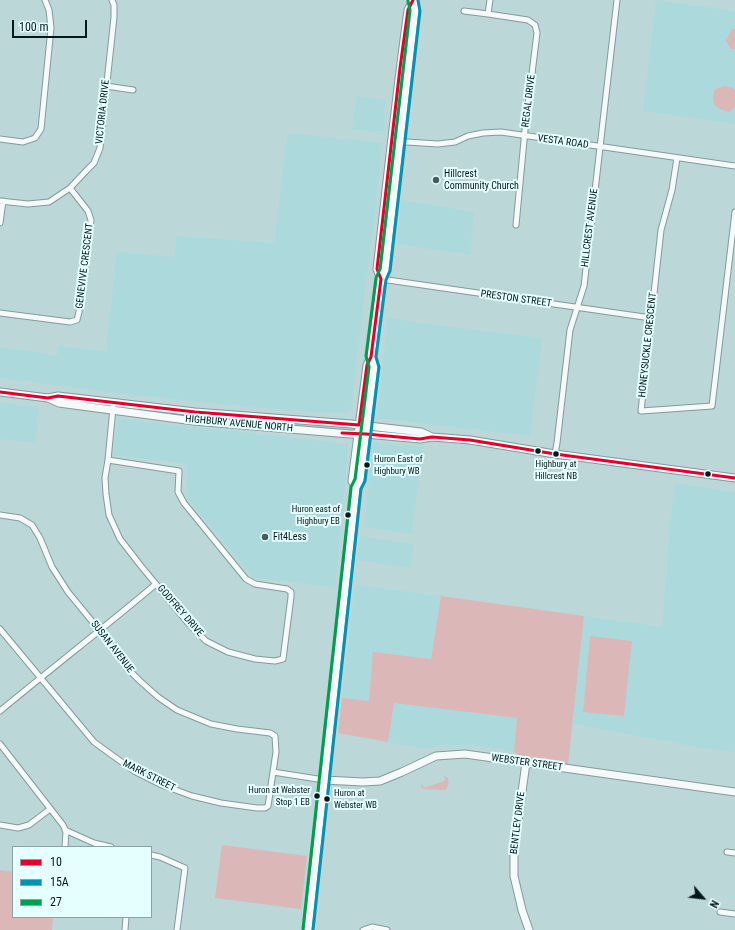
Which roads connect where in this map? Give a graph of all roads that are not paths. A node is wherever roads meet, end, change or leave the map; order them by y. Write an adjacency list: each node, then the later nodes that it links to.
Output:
1 (46, 0): 11 (street)
2 (112, 0): 8 (street, VICTORIA DRIVE)
3 (490, 0): 7 (street)
4 (617, 0): 14 (street, HILLCREST AVENUE)
5 (412, 1): 12 (main road); 13 (main road)
6 (464, 11): 7 (street, REGAL DRIVE)
7 (488, 14): 10 (street, REGAL DRIVE)
8 (106, 86): 9 (street); 17 (street, VICTORIA DRIVE)
9 (133, 90)
10 (524, 136): 13 (street, VESTA ROAD); 14 (street, VESTA ROAD); 21 (street, REGAL DRIVE)
11 (0, 139)
12 (391, 141): 13 (street, VESTA ROAD); 22 (main road)
13 (400, 141): 22 (main road)
14 (600, 147): 15 (street, VESTA ROAD); 23 (street, HILLCREST AVENUE)
15 (677, 158): 16 (street, VESTA ROAD); 25 (street, HONEYSUCKLE CRESCENT)
16 (735, 166)
17 (70, 188): 18 (street, VICTORIA DRIVE); 24 (street, GENEVIVE CRESCENT)
18 (2, 201): 20 (street)
19 (735, 212): 25 (street, HONEYSUCKLE CRESCENT)
20 (0, 222)
21 (516, 225)
22 (381, 279): 23 (street, PRESTON STREET); 26 (main road)
23 (577, 307): 25 (street, PRESTON STREET); 32 (street, HILLCREST AVENUE)
24 (0, 313)
25 (651, 318)
26 (372, 357): 29 (main road); 30 (main road)
27 (0, 392): 28 (main road, HIGHBURY AVENUE NORTH)
28 (113, 406): 29 (main road, HIGHBURY AVENUE NORTH); 31 (main road, HIGHBURY AVENUE NORTH); 33 (street, GODFREY DRIVE)
29 (359, 425): 30 (main road, HIGHBURY AVENUE NORTH); 31 (main road)
30 (367, 430): 31 (main road, HIGHBURY AVENUE NORTH); 32 (main road, HIGHBURY AVENUE NORTH); 35 (main road)
31 (358, 434): 35 (main road)
32 (555, 454): 34 (main road, HIGHBURY AVENUE NORTH)
33 (108, 460): 37 (street, GODFREY DRIVE); 37 (street, GODFREY DRIVE)
34 (735, 478)
35 (356, 488): 45 (main road)
36 (0, 515): 39 (street, SUSAN AVENUE)
37 (156, 584): 39 (street)
38 (0, 629): 40 (street, MARK STREET)
39 (100, 630): 40 (street); 44 (street, SUSAN AVENUE)
40 (40, 678): 41 (street); 44 (street, MARK STREET)
41 (0, 711)
42 (0, 744): 47 (street)
43 (526, 763): 45 (main road, WEBSTER STREET); 46 (main road, WEBSTER STREET); 63 (main road, BENTLEY DRIVE)
44 (273, 772): 45 (street)
45 (324, 780): 60 (main road)
46 (735, 792)
47 (50, 809): 48 (street); 49 (street)
48 (0, 826)
49 (65, 830): 50 (street); 51 (street)
50 (65, 846)
51 (107, 846)
52 (727, 852): 53 (street)
53 (735, 853)
54 (152, 855): 59 (street)
55 (720, 912): 56 (street)
56 (735, 914)
57 (126, 918): 58 (street)
58 (125, 930)
59 (177, 930)
60 (308, 930)
61 (363, 930): 62 (street)
62 (387, 930)
63 (529, 930)

